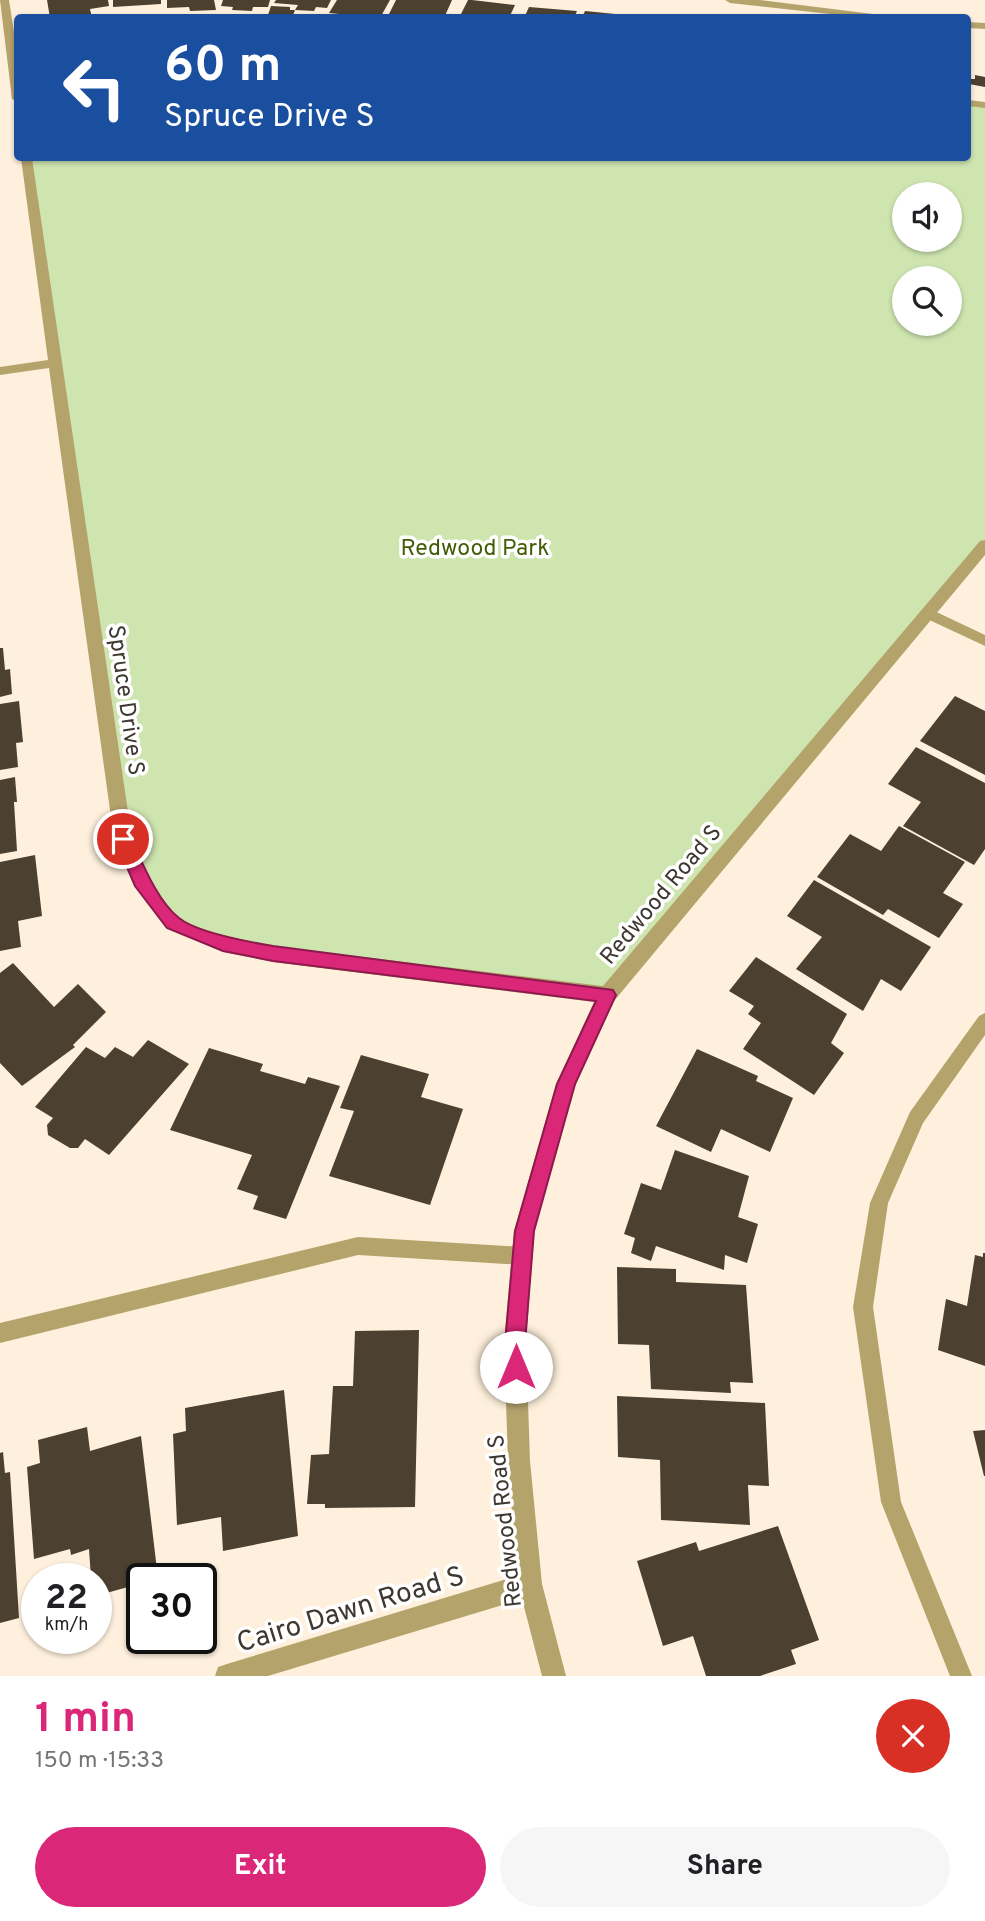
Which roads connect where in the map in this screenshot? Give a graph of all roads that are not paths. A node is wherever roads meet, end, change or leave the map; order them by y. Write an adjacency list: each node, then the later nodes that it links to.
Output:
1 (4, 0): 4 (street)
2 (730, 0): 3 (street)
3 (862, 14)
4 (14, 50)
5 (26, 161): 6 (street, Spruce Drive S)
6 (56, 363): 7 (street); 11 (street, Spruce Drive S)
7 (0, 371)
8 (985, 545): 9 (street, Redwood Road S)
9 (928, 612): 10 (lane); 11 (street, Redwood Road S)
10 (985, 641)
11 (607, 995): 13 (street, Redwood Road S)
12 (985, 1021): 18 (lane)
13 (523, 1256): 14 (lane); 15 (street, Redwood Road S)
14 (0, 1333)
15 (530, 1584): 16 (street, Cairo Dawn Road S); 17 (street, Redwood Road S)
16 (227, 1676)
17 (554, 1676)
18 (961, 1676)

